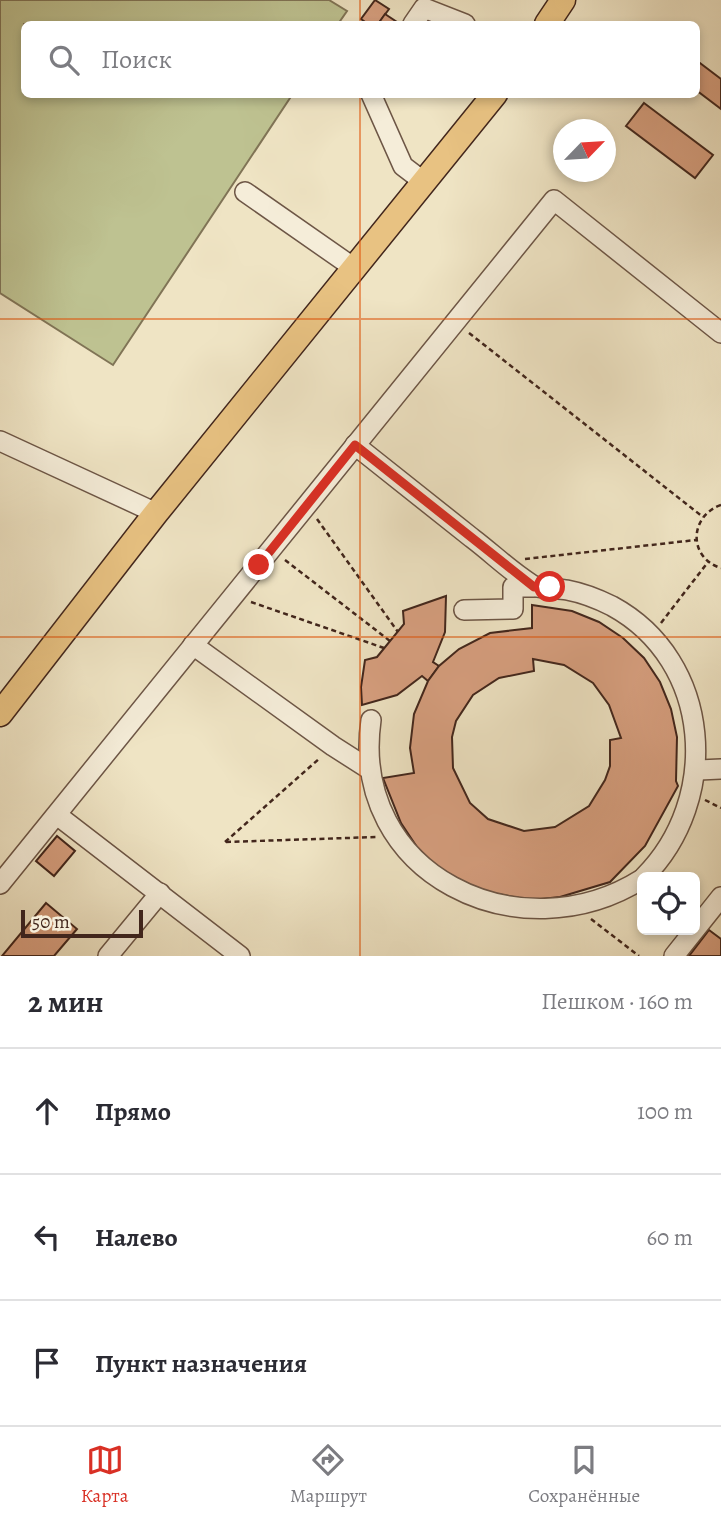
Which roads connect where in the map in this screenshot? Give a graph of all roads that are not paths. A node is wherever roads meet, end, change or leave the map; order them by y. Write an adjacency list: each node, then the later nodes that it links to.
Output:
1 (563, 0): 4 (main road)
2 (415, 21): 3 (street)
3 (457, 21)
4 (549, 21)
5 (373, 98): 7 (street)
6 (492, 98): 7 (main road)
7 (424, 182): 9 (main road)
8 (245, 192): 9 (street)
9 (354, 268): 13 (main road)
10 (721, 333): 12 (street)
11 (0, 441): 13 (street)
12 (355, 445): 14 (street); 16 (street)
13 (156, 513): 17 (main road)
14 (509, 573): 15 (street); 20 (street)
15 (464, 610)
16 (193, 645): 19 (street); 22 (street)
17 (0, 714)
18 (371, 720): 19 (street)
19 (369, 769): 24 (street)
20 (699, 769): 21 (street); 23 (street)
21 (721, 769)
22 (57, 815): 25 (street); 26 (street)
23 (648, 872)
24 (637, 882)
25 (0, 884)
26 (160, 893): 28 (street); 29 (street)
27 (721, 897): 30 (street)
28 (108, 956)
29 (240, 956)
30 (674, 956)

